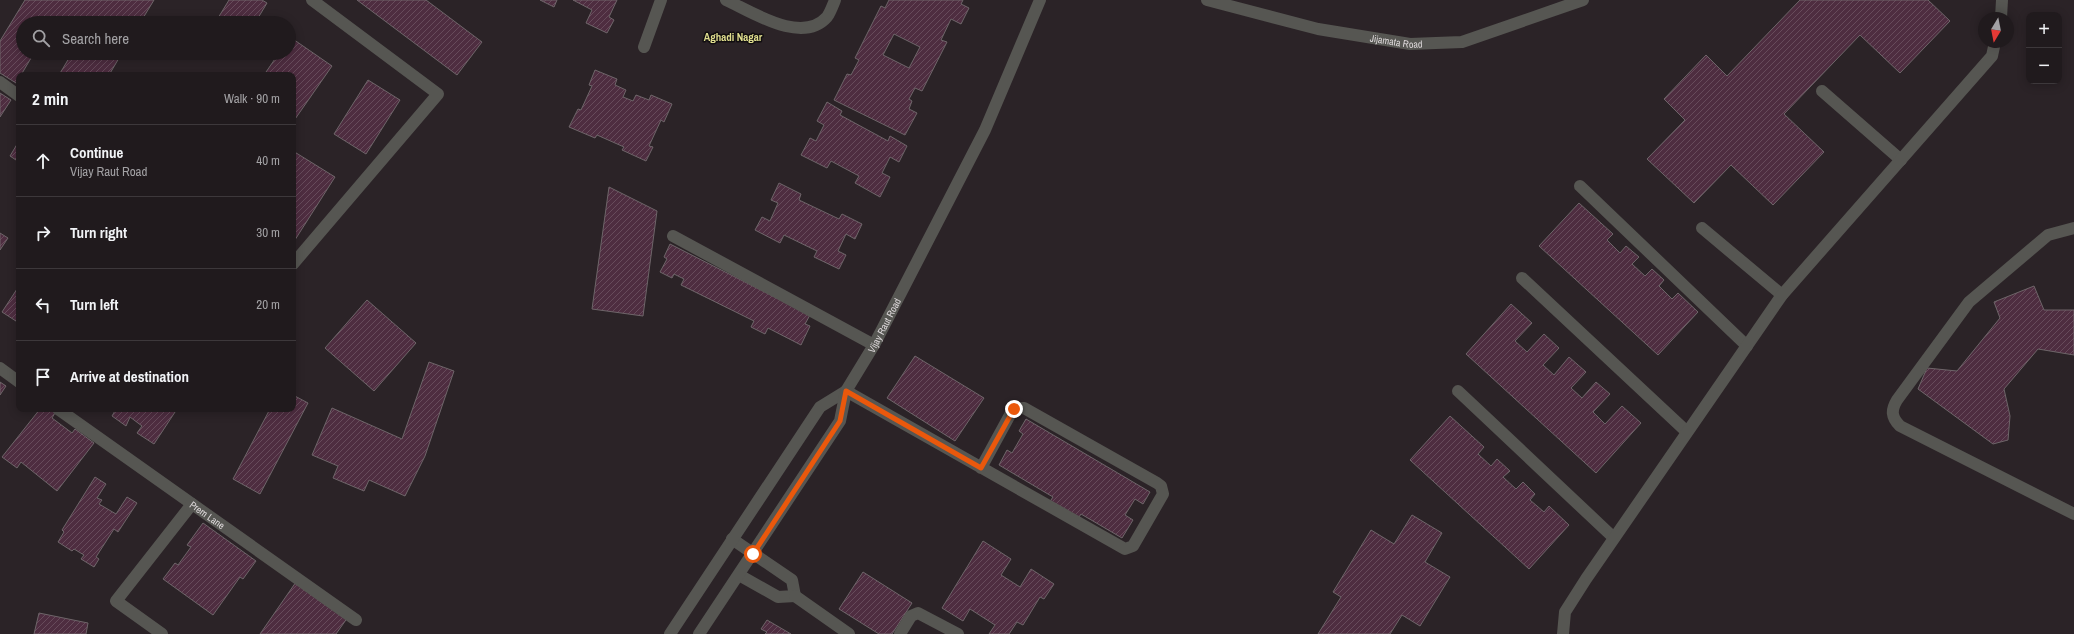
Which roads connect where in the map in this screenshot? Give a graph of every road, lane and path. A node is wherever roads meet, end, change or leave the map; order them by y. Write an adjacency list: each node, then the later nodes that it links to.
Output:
1 (312, 0): 20 (street)
2 (661, 0): 10 (street)
3 (726, 0): 4 (street)
4 (835, 0)
5 (1040, 0): 23 (street, Vijay Raut Road)
6 (1207, 0): 7 (street, Jijamata Road)
7 (1583, 0)
8 (2002, 0): 9 (street)
9 (2001, 12)
10 (644, 47)
11 (1994, 48): 15 (street)
12 (0, 82): 14 (street)
13 (1822, 92): 15 (street)
14 (16, 94)
15 (1901, 160): 22 (street)
16 (1580, 186): 24 (street)
17 (1702, 228): 22 (street)
18 (2074, 228): 33 (street)
19 (673, 236): 23 (street)
20 (296, 260)
21 (1522, 278): 30 (street)
22 (1782, 295): 24 (street)
23 (874, 345): 27 (street, Vijay Raut Road)
24 (1747, 346): 30 (street)
25 (0, 368): 26 (street)
26 (16, 380)
27 (846, 391): 31 (street); 35 (street); 36 (street, Vijay Raut Road)
28 (1458, 391): 34 (street)
29 (62, 412): 32 (street, Prem Lane)
30 (1687, 432): 34 (street)
31 (981, 468): 31 (street)
32 (192, 504): 39 (street, Prem Lane); 41 (street)
33 (2074, 514)
34 (1614, 538): 46 (street)
35 (732, 539): 36 (street); 40 (street)
36 (753, 554): 37 (street, Vijay Raut Road); 38 (street)
37 (739, 575): 38 (street); 42 (street, Vijay Raut Road)
38 (795, 596): 43 (street)
39 (356, 620)
40 (674, 633)
41 (162, 634)
42 (700, 634)
43 (849, 634)
44 (900, 634): 45 (street)
45 (958, 634)
46 (1563, 634)

